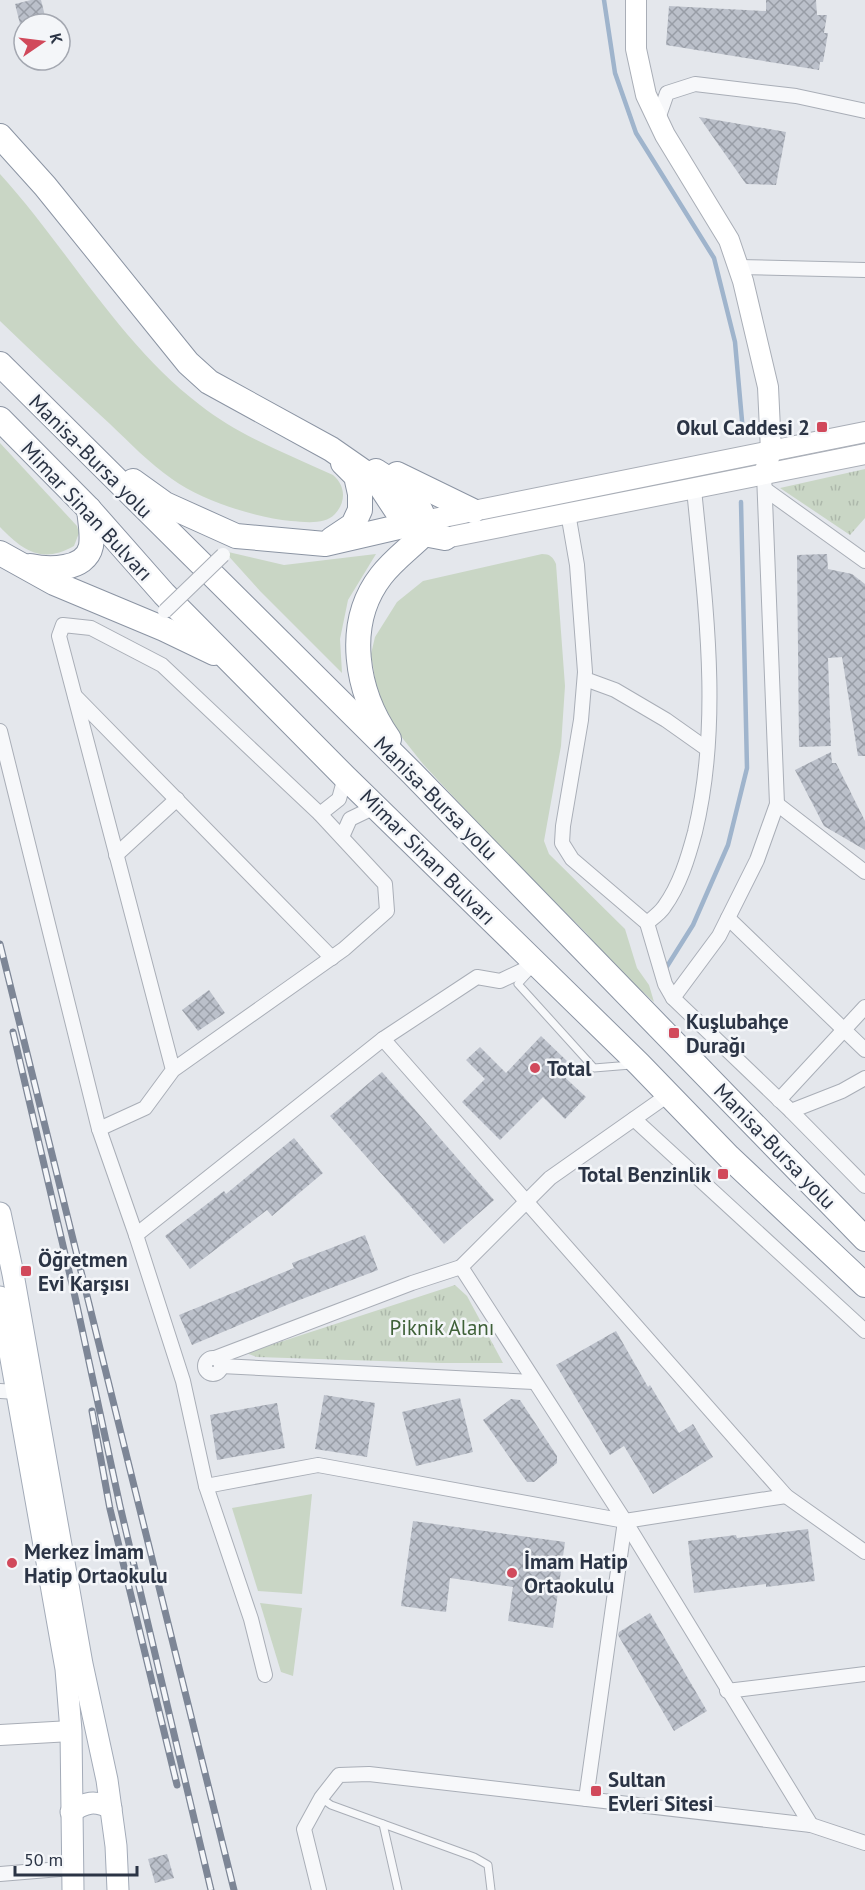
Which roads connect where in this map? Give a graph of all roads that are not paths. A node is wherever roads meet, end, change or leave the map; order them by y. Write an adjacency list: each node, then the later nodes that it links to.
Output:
1 (636, 0): 3 (street)
2 (865, 111): 3 (street)
3 (657, 119): 5 (street)
4 (0, 136): 11 (highway)
5 (738, 267): 6 (street); 12 (street)
6 (865, 270)
7 (0, 364): 10 (highway, Manisa-Bursa yolu)
8 (0, 419): 16 (highway, Mimar Sinan Bulvarı)
9 (865, 432): 12 (street)
10 (81, 446): 20 (highway); 30 (highway, Manisa-Bursa yolu)
11 (331, 449): 17 (highway); 19 (highway); 20 (highway)
12 (771, 451): 14 (street); 17 (street)
13 (865, 454): 14 (street)
14 (765, 482): 15 (street); 23 (street); 33 (street)
15 (694, 489): 18 (street); 29 (street)
16 (89, 509): 22 (highway); 25 (highway, Mimar Sinan Bulvarı)
17 (473, 511): 19 (street)
18 (568, 513): 19 (street); 26 (street)
19 (425, 529): 20 (highway); 30 (highway)
20 (325, 544)
21 (223, 555): 24 (street, bridge)
22 (7, 557): 25 (highway)
23 (865, 561)
24 (165, 611)
25 (232, 662): 31 (highway, Mimar Sinan Bulvarı)
26 (585, 679): 29 (street); 40 (street)
27 (74, 695): 32 (street); 35 (street); 37 (street)
28 (0, 731): 55 (street)
29 (707, 749): 40 (street)
30 (412, 773): 60 (highway, Manisa-Bursa yolu)
31 (345, 777): 34 (highway, Mimar Sinan Bulvarı); 35 (street)
32 (177, 800): 37 (street); 41 (street)
33 (777, 804): 38 (street); 39 (street)
34 (377, 806): 36 (street); 42 (highway, Mimar Sinan Bulvarı)
35 (320, 814): 36 (street)
36 (342, 837): 41 (street)
37 (116, 855): 49 (street)
38 (865, 872)
39 (728, 918): 43 (street); 45 (street)
40 (647, 923): 43 (street)
41 (332, 958): 49 (street)
42 (536, 964): 46 (street); 48 (highway, Mimar Sinan Bulvarı); 48 (lane)
43 (673, 998): 52 (street)
44 (865, 1007): 45 (street)
45 (845, 1029): 47 (street); 52 (street)
46 (383, 1039): 57 (street); 59 (street)
47 (865, 1050)
48 (639, 1064): 51 (highway, Mimar Sinan Bulvarı)
49 (173, 1070): 55 (street)
50 (865, 1078): 53 (street)
51 (668, 1095): 54 (street); 62 (highway, Mimar Sinan Bulvarı)
52 (779, 1100): 53 (street)
53 (791, 1111): 56 (street)
54 (634, 1119): 57 (street); 64 (street)
55 (99, 1129): 59 (street)
56 (865, 1186)
57 (526, 1200): 61 (street); 70 (street)
58 (0, 1213): 80 (main road)
59 (136, 1235): 66 (street)
60 (865, 1239)
61 (461, 1267): 65 (street); 67 (street)
62 (865, 1286)
63 (0, 1297): 68 (main road)
64 (865, 1331)
65 (218, 1362): 66 (street); 67 (street)
66 (183, 1381): 69 (street)
67 (534, 1382): 71 (street)
68 (9, 1392): 76 (main road)
69 (206, 1486): 71 (street); 74 (street)
70 (786, 1496): 71 (street); 72 (street)
71 (625, 1521): 75 (street); 79 (street)
72 (865, 1552)
73 (865, 1674): 75 (street)
74 (265, 1675)
75 (727, 1691): 83 (street)
76 (70, 1731): 77 (street); 81 (main road)
77 (0, 1735)
78 (321, 1798): 79 (street); 82 (lane); 89 (street)
79 (586, 1799): 83 (street)
80 (111, 1808): 81 (main road); 88 (main road)
81 (71, 1812): 85 (main road)
82 (383, 1824): 90 (lane); 91 (lane)
83 (811, 1825): 84 (street)
84 (865, 1844)
85 (72, 1868): 86 (street); 87 (main road)
86 (0, 1874)
87 (73, 1890)
88 (118, 1890)
89 (319, 1890)
90 (398, 1890)
91 (491, 1890)

